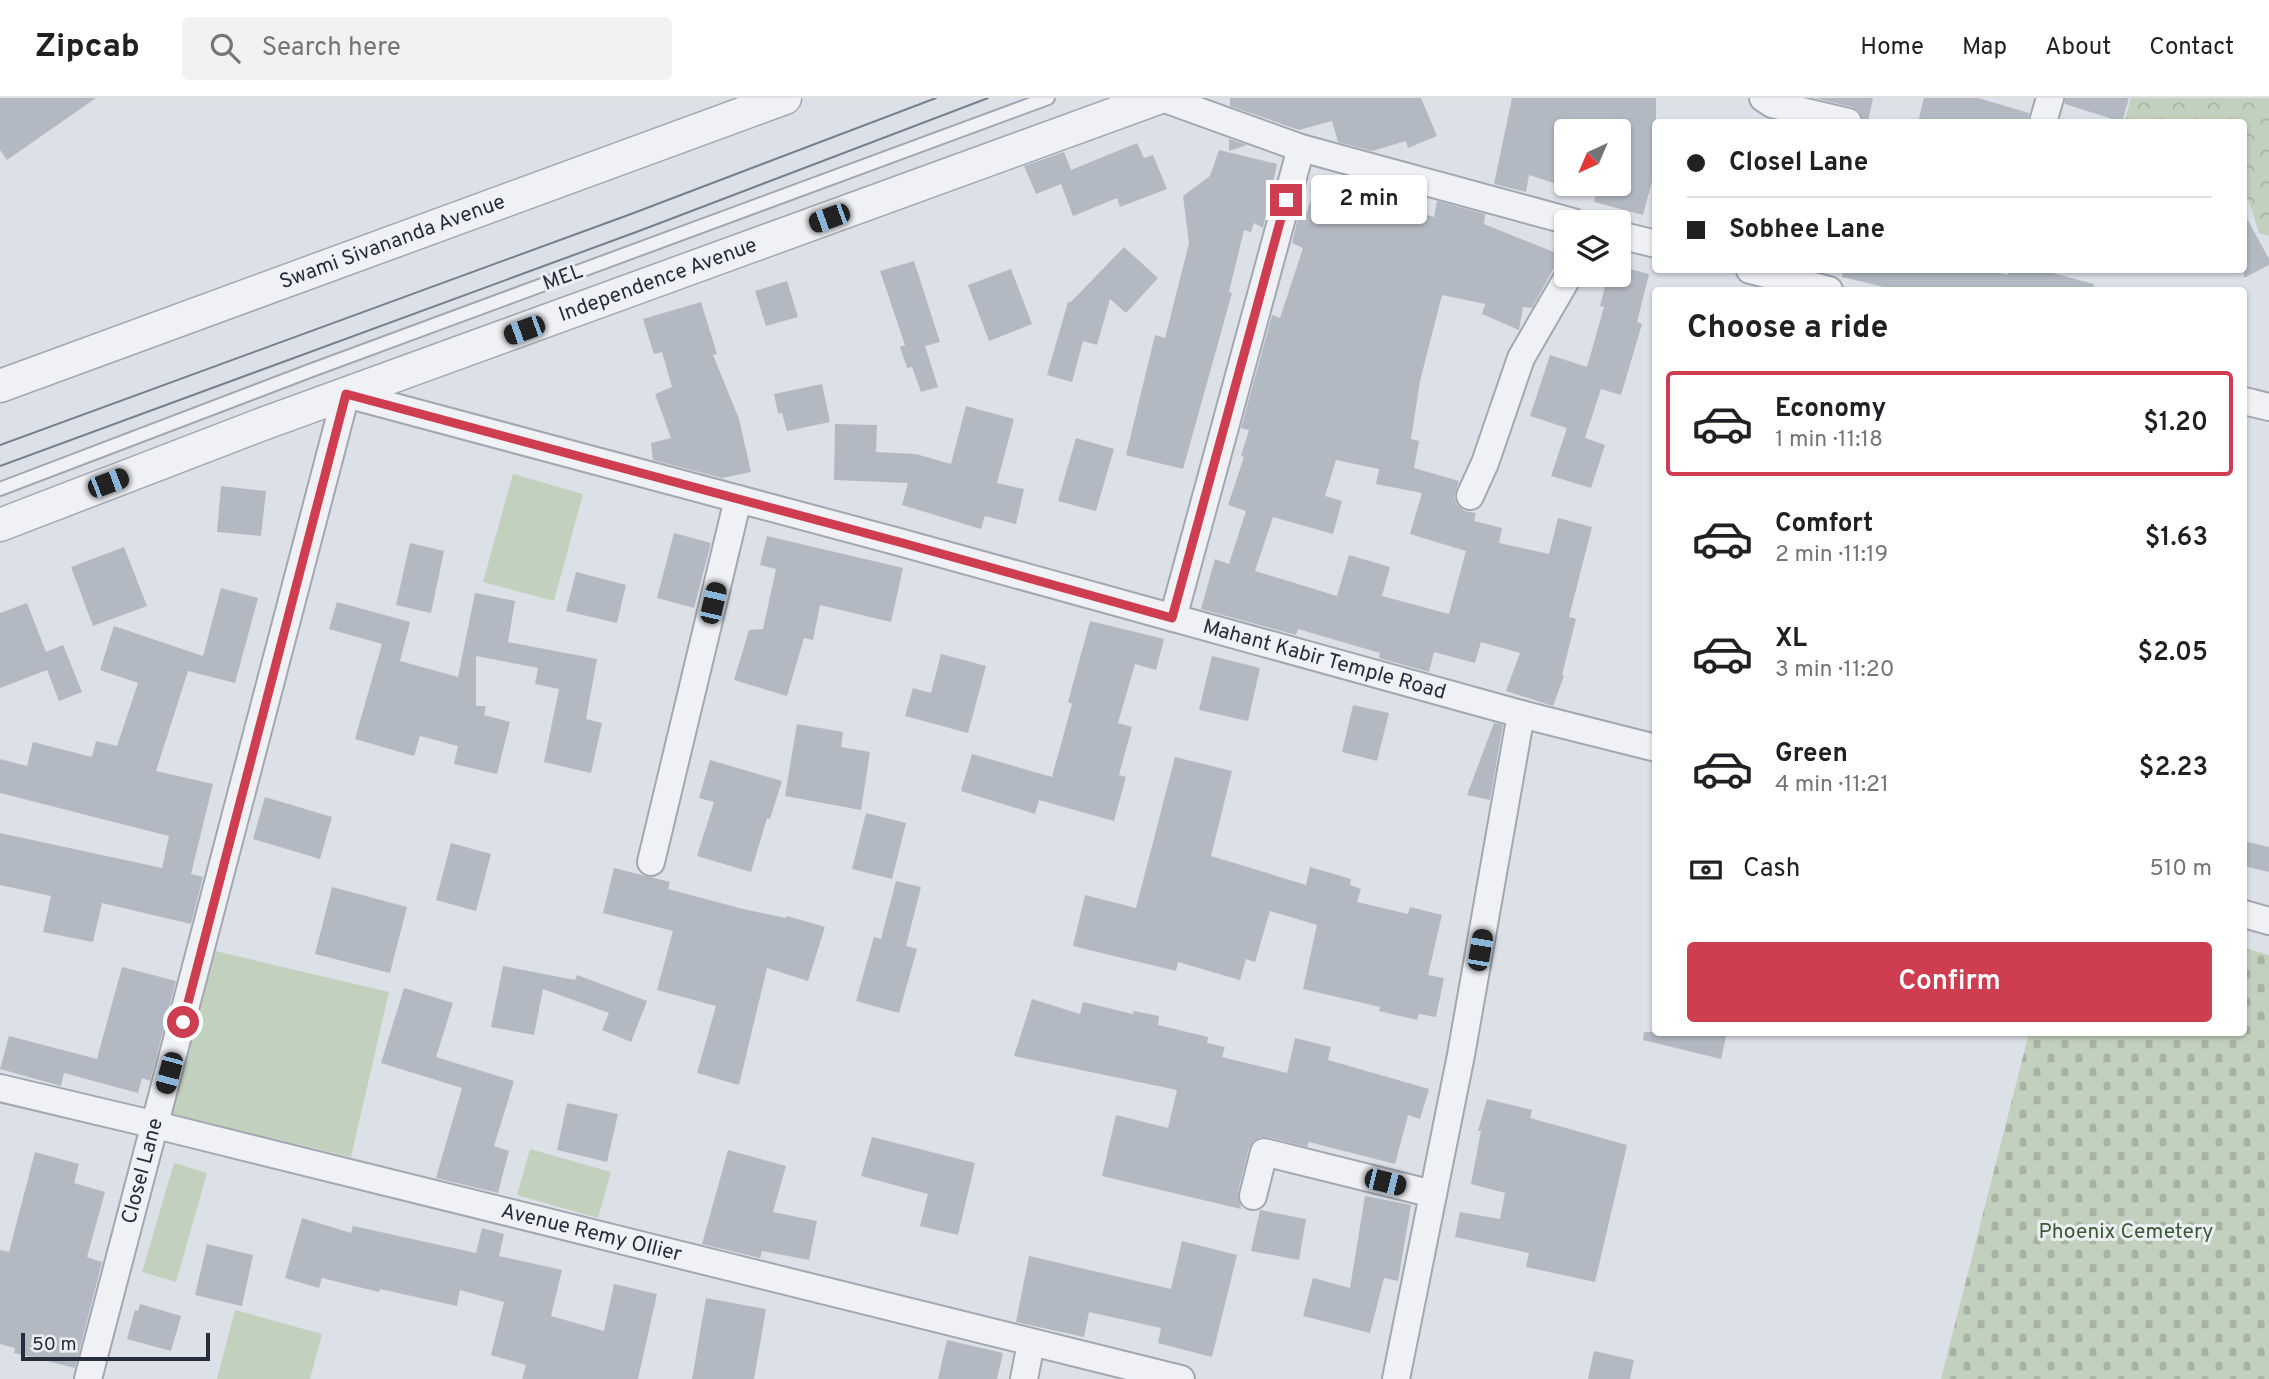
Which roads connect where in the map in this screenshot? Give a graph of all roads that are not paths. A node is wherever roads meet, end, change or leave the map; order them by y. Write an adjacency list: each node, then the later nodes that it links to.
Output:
1 (785, 98): 15 (street, Swami Sivananda Avenue)
2 (1048, 98): 19 (lane, MEL)
3 (1160, 98): 8 (street); 16 (street, Independence Avenue)
4 (1763, 98): 6 (street)
5 (2050, 98): 7 (street)
6 (1835, 119)
7 (2044, 119)
8 (1301, 148): 9 (street); 23 (street)
9 (1554, 217)
10 (1631, 237): 11 (street)
11 (1652, 243)
12 (1762, 273): 14 (street)
13 (1562, 287): 20 (street)
14 (1817, 287)
15 (0, 386)
16 (346, 394): 21 (street, Mahant Kabir Temple Road); 22 (street, Independence Avenue); 30 (street, Closel Lane)
17 (2247, 402): 18 (street)
18 (2269, 407)
19 (0, 489)
20 (1470, 496)
21 (738, 499): 23 (street, Mahant Kabir Temple Road); 26 (street)
22 (0, 525)
23 (1172, 618): 24 (street, Mahant Kabir Temple Road)
24 (1521, 714): 25 (street, Mahant Kabir Temple Road); 31 (street)
25 (1652, 747)
26 (651, 862)
27 (2247, 915): 28 (street)
28 (2269, 921)
29 (0, 1088): 30 (street, Avenue Remy Ollier)
30 (156, 1125): 33 (street, Avenue Remy Ollier); 34 (street, Closel Lane)
31 (1433, 1194): 32 (street); 37 (street)
32 (1253, 1196)
33 (1031, 1343): 35 (street); 36 (street, Avenue Remy Ollier)
34 (88, 1379)
35 (1024, 1379)
36 (1181, 1379)
37 (1396, 1379)

